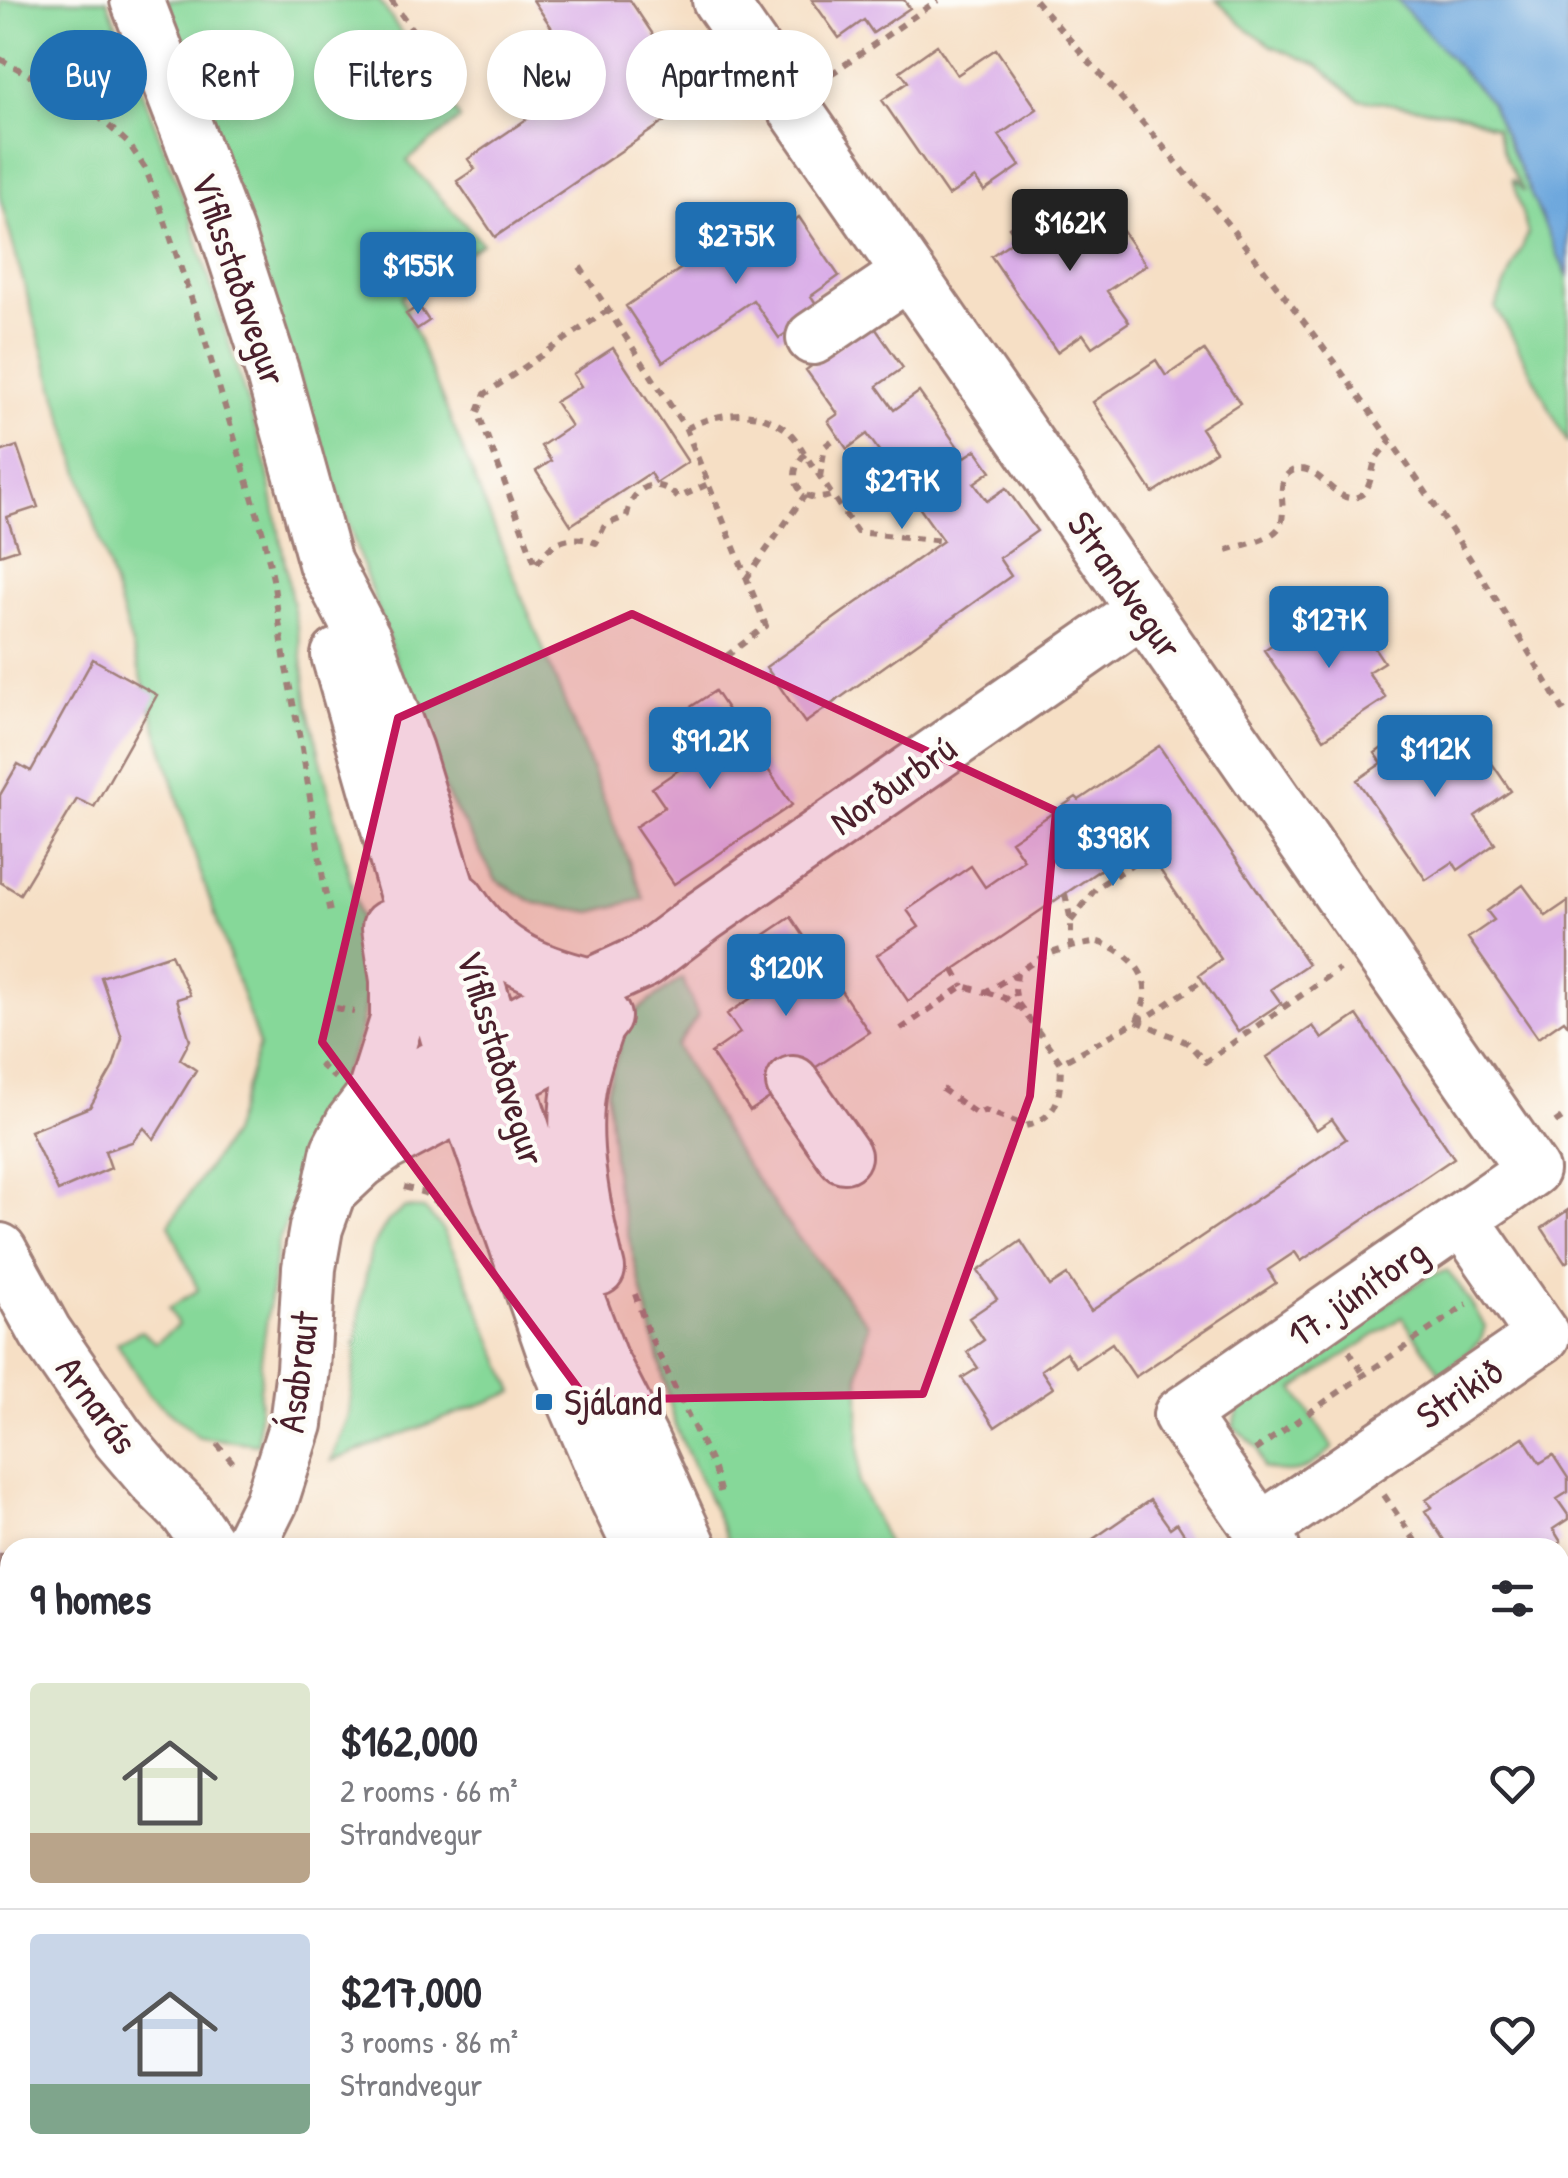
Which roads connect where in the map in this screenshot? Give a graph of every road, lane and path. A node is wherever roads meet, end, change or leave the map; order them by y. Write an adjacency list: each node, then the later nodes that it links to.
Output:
1 (137, 0): 23 (street, Vífilsstaðavegur)
2 (392, 0): 6 (path)
3 (719, 0): 10 (street, Strandvegur)
4 (938, 0): 8 (path)
5 (1036, 0): 15 (path)
6 (413, 30)
7 (0, 59): 32 (path)
8 (833, 72)
9 (580, 267): 11 (path)
10 (909, 273): 12 (street); 25 (street, Strandvegur)
11 (608, 310): 13 (path); 18 (path)
12 (813, 338)
13 (686, 429): 16 (path); 18 (path)
14 (838, 436): 17 (path)
15 (1391, 441): 22 (path); 27 (path)
16 (805, 454): 17 (path); 19 (path)
17 (820, 477): 20 (path)
18 (708, 484): 24 (path)
19 (806, 495): 20 (path); 24 (path)
20 (832, 496): 21 (path)
21 (943, 541)
22 (1228, 550)
23 (326, 563): 28 (street, Vífilsstaðavegur); 30 (street, Vífilsstaðavegur)
24 (746, 579): 26 (path)
25 (1143, 610): 34 (street, Strandvegur); 41 (street, Norðurbrú)
26 (720, 661)
27 (1568, 718)
28 (380, 802): 46 (street, Vífilsstaðavegur); 49 (street)
29 (1149, 854): 33 (path)
30 (444, 879): 41 (street); 46 (street, Vífilsstaðavegur)
31 (1065, 894): 33 (path)
32 (332, 916)
33 (1071, 920): 35 (path)
34 (1376, 944): 43 (path); 51 (street, Strandvegur)
35 (1071, 946): 37 (path); 43 (path)
36 (954, 970): 39 (path)
37 (1018, 974): 40 (path); 42 (path)
38 (1204, 980): 43 (path)
39 (963, 986): 40 (path); 44 (path)
40 (984, 992): 42 (path)
41 (594, 1006): 46 (street, Norðurbrú); 58 (street)
42 (1024, 1012): 45 (path)
43 (1137, 1020): 45 (path)
44 (900, 1029)
45 (1061, 1063): 48 (path)
46 (480, 1070): 49 (street); 52 (street); 58 (street, Vífilsstaðavegur); 65 (street, Vífilsstaðavegur)
47 (793, 1082): 50 (street)
48 (942, 1088)
49 (373, 1096): 52 (street, Ásabraut)
50 (844, 1156)
51 (1532, 1170): 53 (street, 17. júnítorg)
52 (329, 1192): 64 (street, Ásabraut)
53 (1463, 1220): 55 (street, Strikið); 57 (street, 17. júnítorg)
54 (0, 1250): 63 (street, Arnarás)
55 (1504, 1279): 61 (path); 67 (street, Strikið)
56 (631, 1282): 62 (path)
57 (1180, 1415): 61 (street, Strikið)
58 (642, 1440): 66 (street, Vífilsstaðavegur)
59 (217, 1444): 60 (path)
60 (241, 1471)
61 (1221, 1474): 67 (street, Strikið)
62 (722, 1500)
63 (204, 1538)
64 (253, 1538)
65 (635, 1538)
66 (686, 1538)
67 (1266, 1538)

